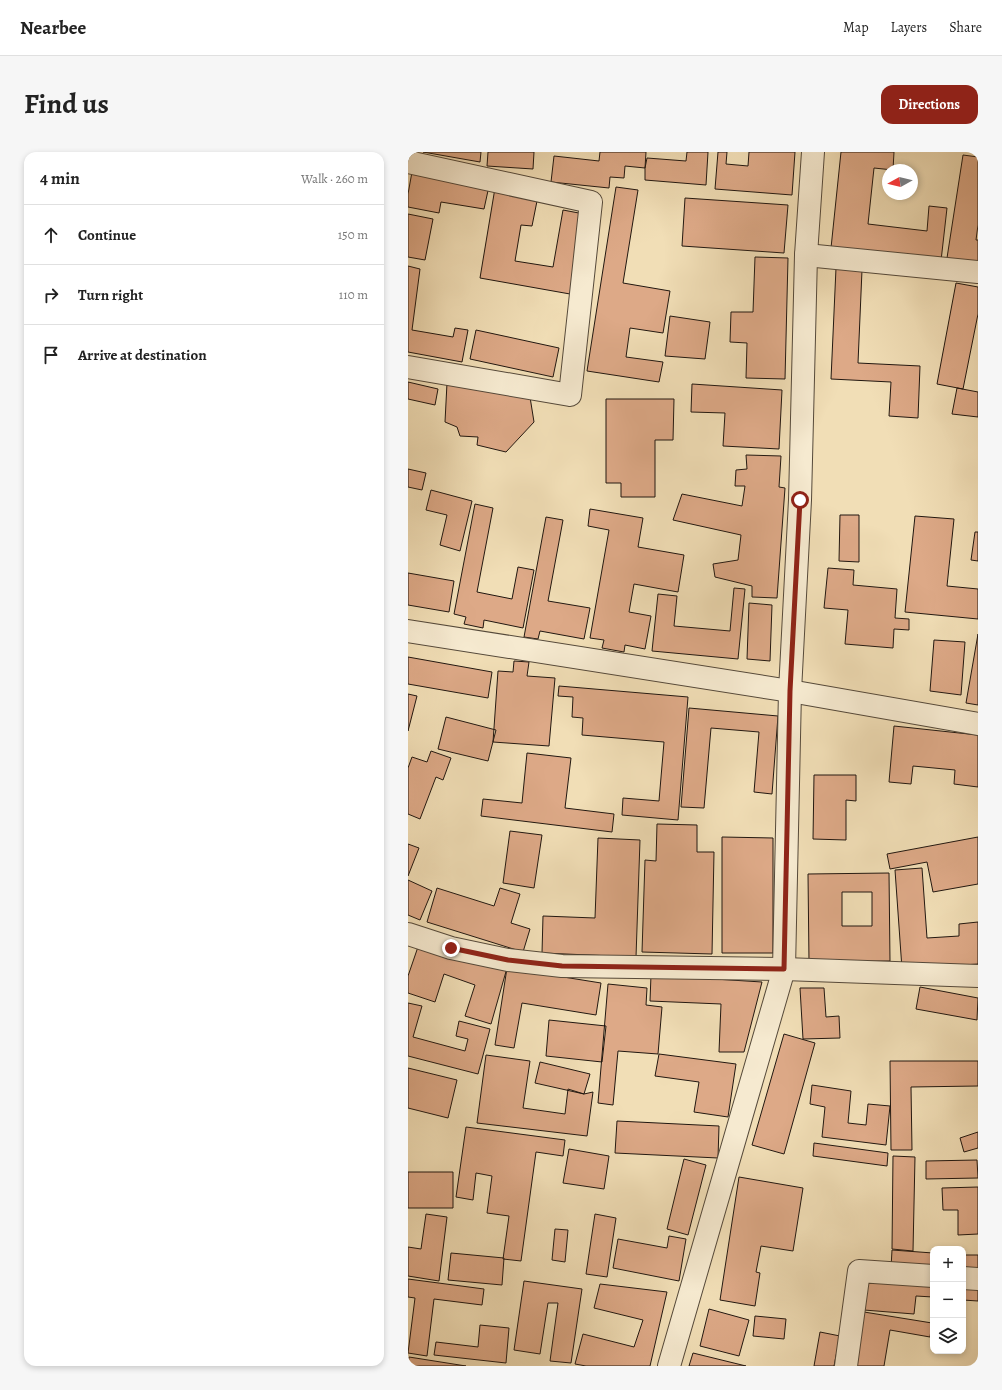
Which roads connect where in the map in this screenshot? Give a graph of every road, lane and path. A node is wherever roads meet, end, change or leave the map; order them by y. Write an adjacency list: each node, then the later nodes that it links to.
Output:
1 (813, 152): 3 (street)
2 (408, 162): 5 (street)
3 (806, 255): 4 (street); 7 (street)
4 (978, 272)
5 (408, 367)
6 (408, 631): 7 (street)
7 (790, 691): 8 (street); 10 (street)
8 (978, 724)
9 (408, 934): 10 (street)
10 (784, 969): 11 (street); 15 (street)
11 (978, 976)
12 (930, 1276): 16 (street)
13 (966, 1278): 14 (street)
14 (978, 1279)
15 (669, 1366)
16 (846, 1366)

